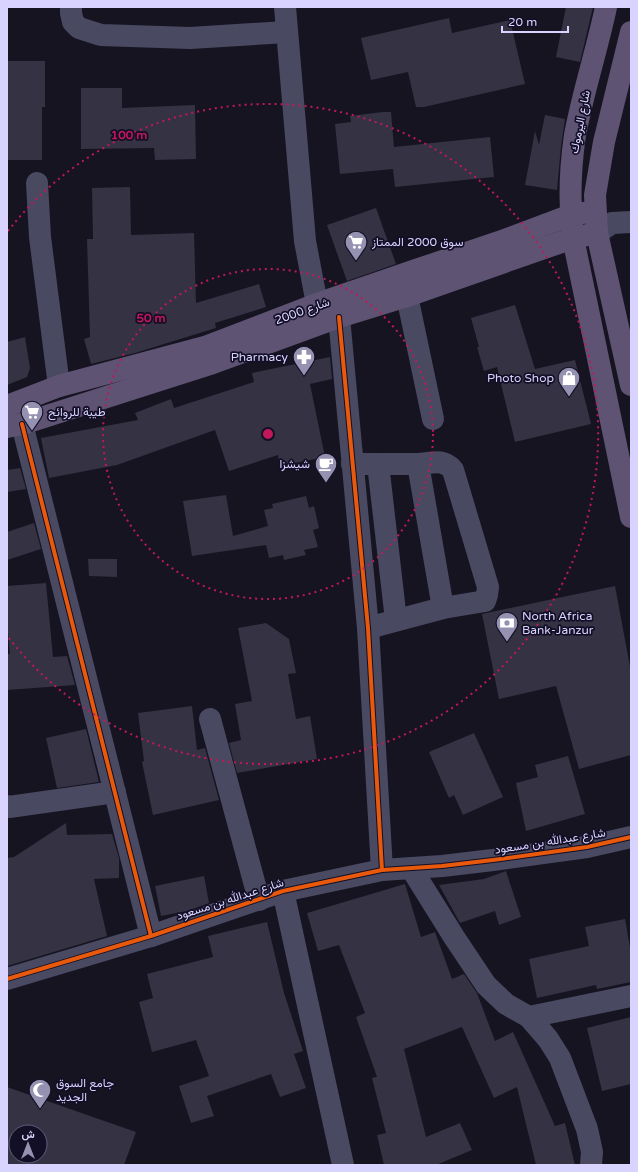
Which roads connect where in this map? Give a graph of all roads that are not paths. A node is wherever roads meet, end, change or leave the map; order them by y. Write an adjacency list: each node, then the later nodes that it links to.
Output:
1 (70, 7): 4 (street)
2 (285, 7): 4 (street)
3 (606, 7): 7 (main road, شارع اليرموك)
4 (286, 32): 11 (street)
5 (631, 32): 8 (main road)
6 (37, 183): 14 (street)
7 (571, 215): 8 (main road, شارع 2000); 9 (main road, شارع اليرموك); 11 (main road, شارع 2000)
8 (609, 222): 9 (main road); 13 (main road)
9 (573, 238): 10 (main road); 21 (main road, شارع اليرموك)
10 (407, 296): 12 (main road); 16 (street)
11 (318, 304): 14 (main road, شارع 2000)
12 (338, 317): 17 (main road); 18 (street)
13 (631, 385)
14 (59, 386): 15 (main road, شارع 2000)
15 (7, 406)
16 (433, 419)
17 (14, 426): 26 (street)
18 (352, 464): 19 (street); 24 (street)
19 (378, 464): 20 (street); 23 (street)
20 (418, 464): 22 (street); 22 (street)
21 (631, 517)
22 (442, 608): 23 (street)
23 (396, 620): 24 (street)
24 (368, 628): 30 (street)
25 (210, 719): 32 (street)
26 (115, 792): 27 (street); 33 (street)
27 (7, 806)
28 (631, 837): 29 (street, شارع عبدالله بن مسعود)
29 (411, 868): 30 (street, شارع عبدالله بن مسعود); 36 (street)
30 (382, 870): 31 (street, شارع عبدالله بن مسعود)
31 (283, 891): 32 (street, شارع عبدالله بن مسعود); 37 (street)
32 (259, 900): 33 (street, شارع عبدالله بن مسعود)
33 (151, 936): 34 (street, شارع عبدالله بن مسعود)
34 (7, 978)
35 (631, 996): 36 (street)
36 (528, 1017): 38 (street)
37 (343, 1165)
38 (591, 1165)

